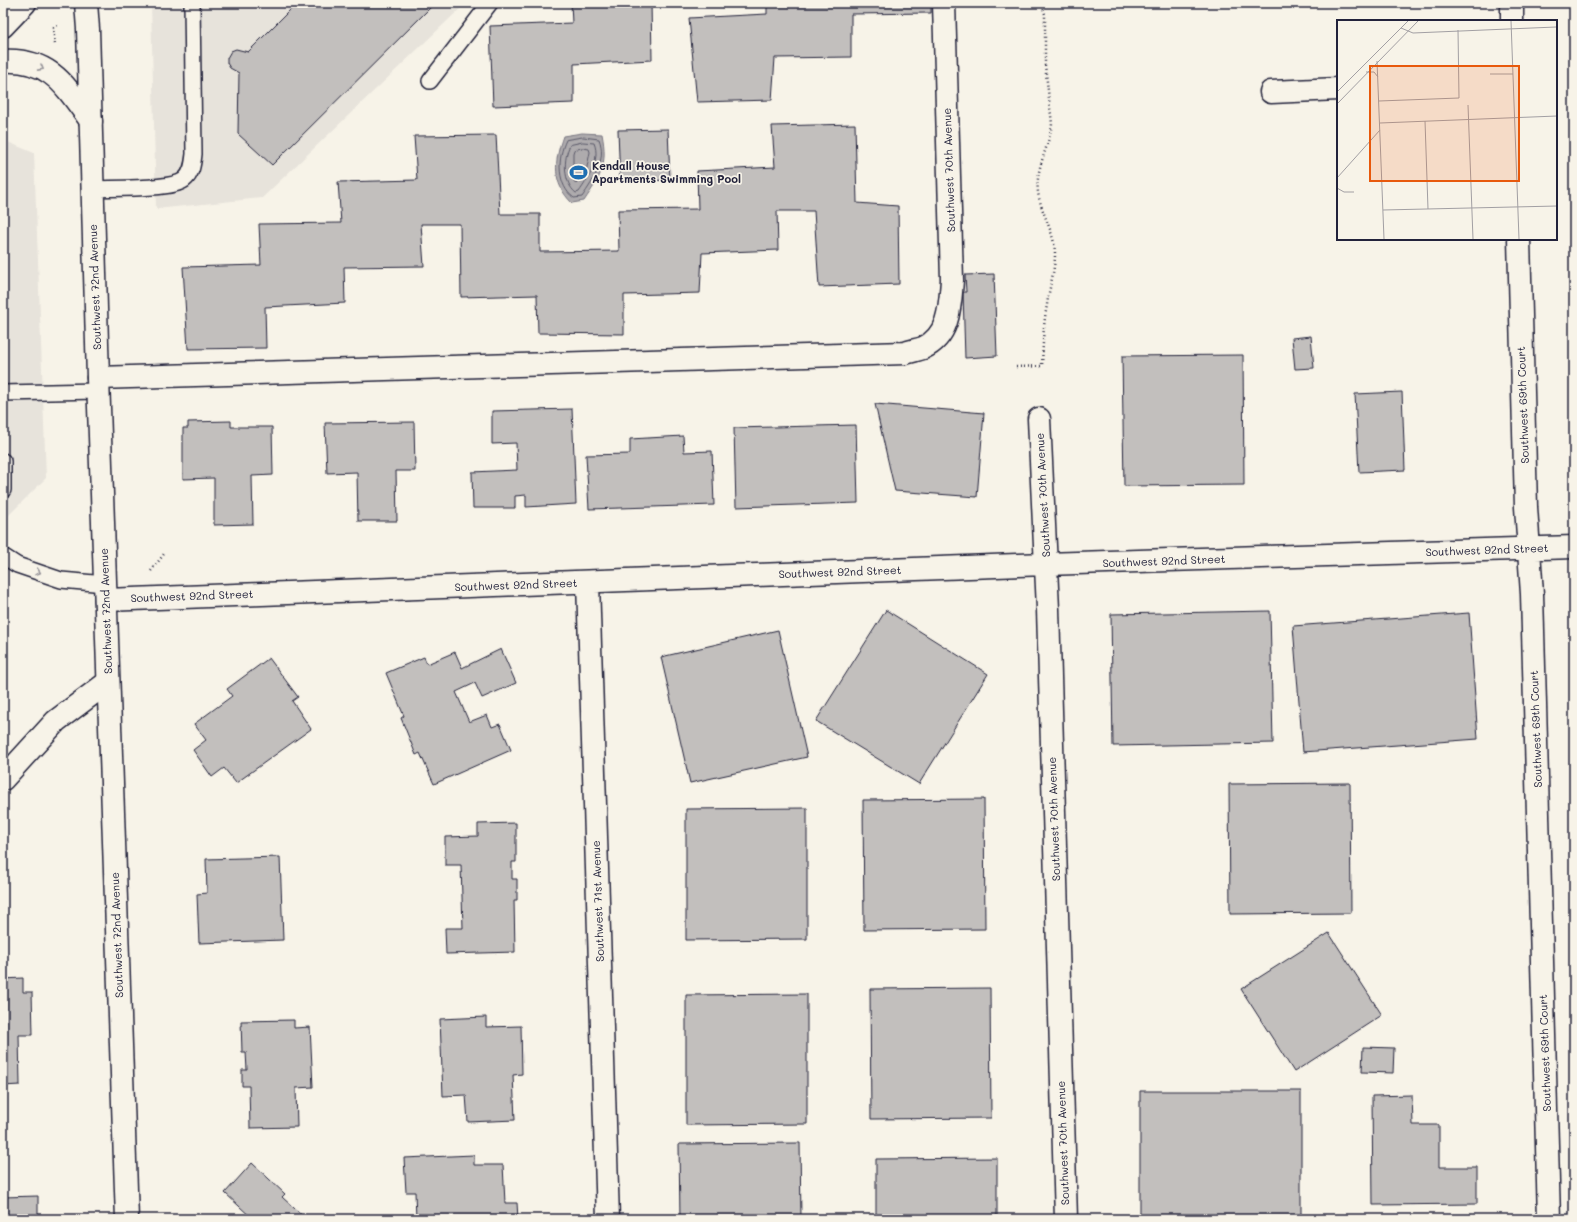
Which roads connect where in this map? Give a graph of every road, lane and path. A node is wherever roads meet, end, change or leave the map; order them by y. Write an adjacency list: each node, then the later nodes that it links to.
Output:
1 (86, 3): 14 (main road, Southwest 72nd Avenue)
2 (192, 3): 15 (lane)
3 (490, 3): 11 (lane)
4 (944, 3): 18 (main road, Southwest 70th Avenue)
5 (1041, 3): 17 (path)
6 (1512, 3): 7 (main road)
7 (1512, 20)
8 (64, 24): 9 (path)
9 (56, 47)
10 (3, 62): 14 (main road, one-way to 14)
11 (430, 81)
12 (1337, 89): 13 (main road)
13 (1271, 92)
14 (91, 122): 15 (main road, Southwest 72nd Avenue)
15 (93, 188): 18 (main road, Southwest 72nd Avenue)
16 (1519, 240): 24 (main road, Southwest 69th Court)
17 (1016, 367)
18 (98, 384): 19 (lane); 30 (main road, Southwest 72nd Avenue)
19 (3, 393)
20 (1039, 420): 27 (main road, Southwest 70th Avenue)
21 (3, 461): 22 (lane)
22 (3, 490)
23 (1574, 547): 24 (main road, Southwest 92nd Street)
24 (1529, 549): 27 (main road, Southwest 92nd Street); 36 (main road, Southwest 69th Court)
25 (164, 554): 28 (path)
26 (3, 556): 30 (lane, one-way to 30)
27 (1046, 564): 29 (main road, Southwest 92nd Street); 35 (main road, Southwest 70th Avenue)
28 (152, 570)
29 (588, 582): 30 (main road, Southwest 92nd Street); 34 (main road, Southwest 71st Avenue)
30 (106, 592): 31 (main road, Southwest 72nd Avenue)
31 (108, 682): 32 (main road); 33 (main road, Southwest 72nd Avenue)
32 (3, 779)
33 (127, 1219)
34 (608, 1219)
35 (1066, 1219)
36 (1549, 1219)

